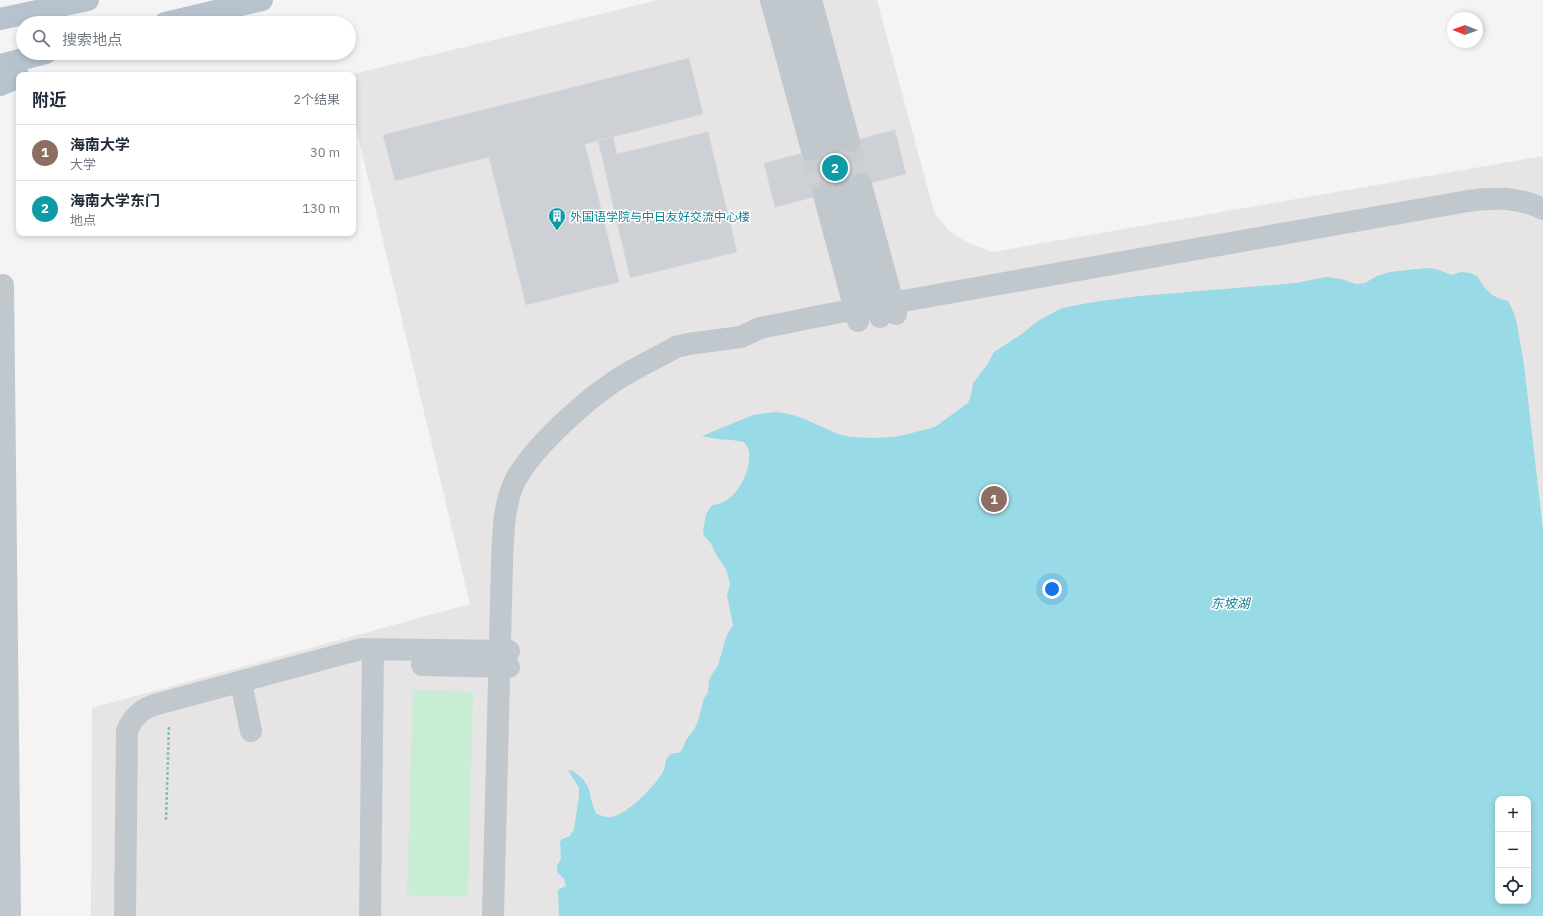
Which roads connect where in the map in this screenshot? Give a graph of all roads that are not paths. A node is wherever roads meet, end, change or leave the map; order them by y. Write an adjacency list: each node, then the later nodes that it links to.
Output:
1 (88, 0): 6 (main road)
2 (262, 0): 7 (main road)
3 (771, 0): 14 (street)
4 (792, 0): 14 (street)
5 (811, 0): 14 (street)
6 (6, 16)
7 (195, 16)
8 (19, 60): 10 (main road)
9 (49, 60): 11 (main road)
10 (0, 65)
11 (28, 72)
12 (16, 78): 13 (main road)
13 (0, 86)
14 (831, 146)
15 (1543, 209): 18 (street)
16 (1543, 225): 18 (street)
17 (3, 285): 24 (street)
18 (886, 310): 19 (street); 19 (street)
19 (856, 315): 21 (street)
20 (380, 657): 21 (street); 22 (street); 27 (street); 28 (street)
21 (504, 659): 29 (street); 30 (street)
22 (243, 689): 23 (street); 25 (street); 26 (street)
23 (251, 731)
24 (10, 916)
25 (125, 916)
26 (134, 916)
27 (370, 916)
28 (385, 916)
29 (493, 916)
30 (503, 916)

